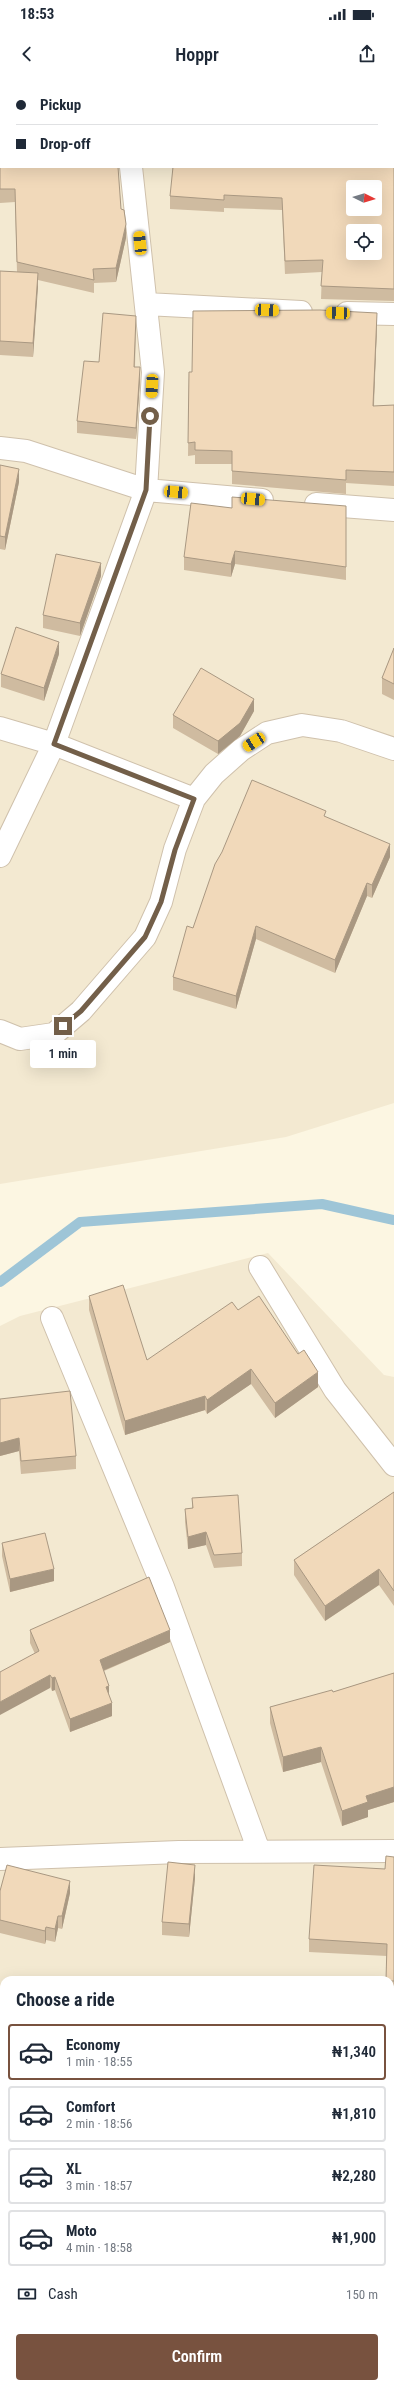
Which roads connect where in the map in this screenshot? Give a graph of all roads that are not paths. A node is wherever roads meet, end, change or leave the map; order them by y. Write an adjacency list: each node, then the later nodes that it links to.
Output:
1 (131, 168): 2 (street)
2 (146, 304): 3 (street); 5 (street)
3 (394, 314)
4 (0, 448): 5 (street)
5 (146, 490): 6 (street); 8 (street)
6 (394, 510)
7 (0, 728): 8 (street)
8 (54, 744): 10 (street); 11 (street)
9 (394, 749): 10 (street)
10 (194, 799): 12 (street)
11 (0, 856)
12 (0, 1031)
13 (260, 1267): 15 (street)
14 (52, 1318): 16 (street)
15 (394, 1465)
16 (259, 1851): 17 (street); 18 (street)
17 (394, 1851)
18 (0, 1859)

